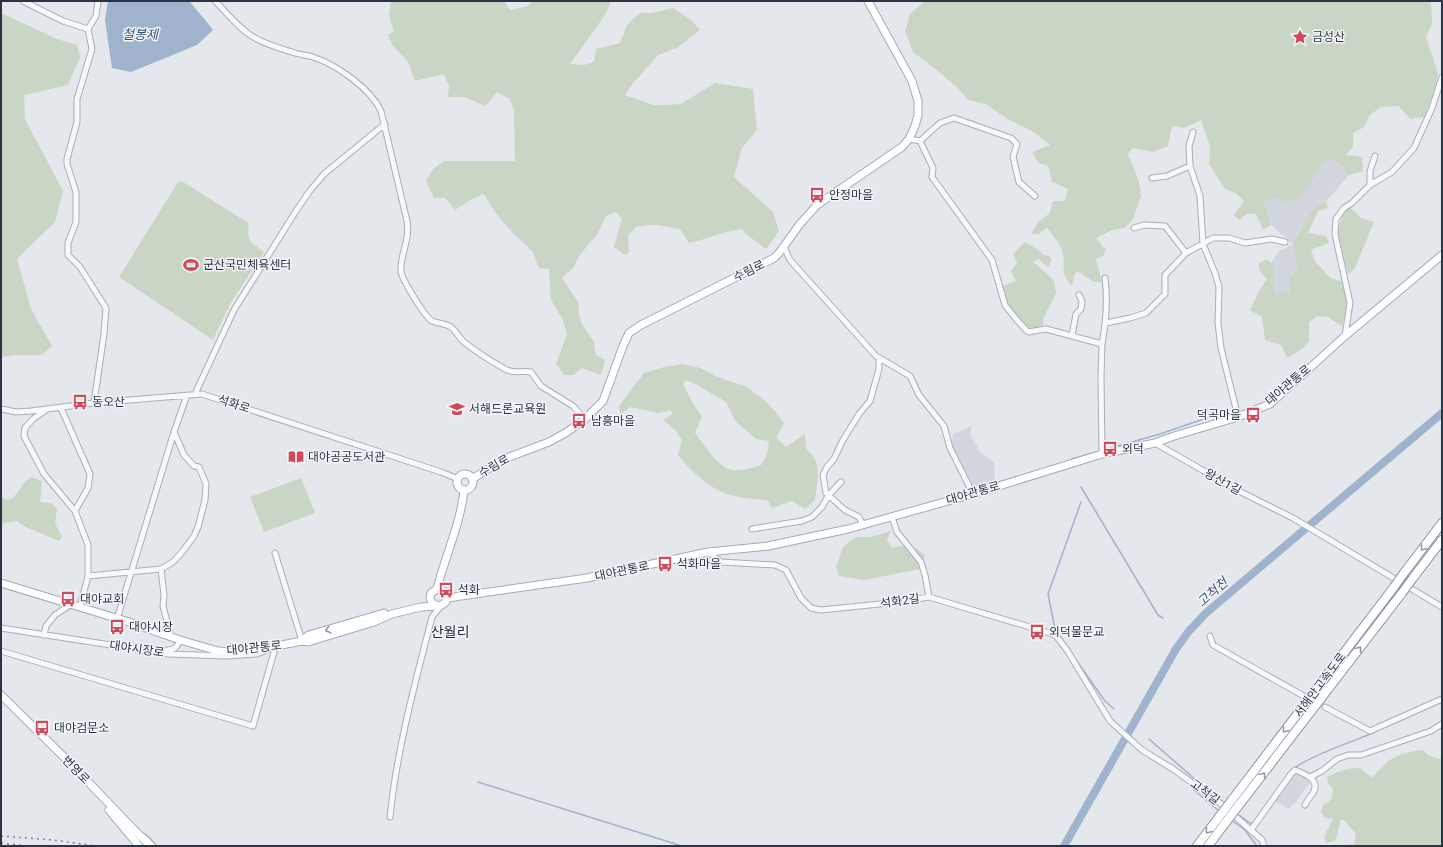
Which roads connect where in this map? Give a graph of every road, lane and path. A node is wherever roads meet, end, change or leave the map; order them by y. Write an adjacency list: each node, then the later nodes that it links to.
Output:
1 (23, 1): 5 (street)
2 (98, 1): 5 (street)
3 (215, 1): 7 (street)
4 (868, 1): 9 (main road, 수림로)
5 (88, 29): 31 (street)
6 (1442, 77): 14 (street)
7 (385, 124): 29 (street); 36 (street)
8 (1193, 132): 12 (street)
9 (909, 139): 10 (street); 19 (main road, 수림로)
10 (920, 141): 15 (street); 25 (street)
11 (1375, 156): 14 (street)
12 (1190, 166): 13 (street); 18 (street)
13 (1152, 178)
14 (1370, 185): 26 (street)
15 (1035, 196)
16 (1134, 228): 20 (street)
17 (1286, 242): 18 (street)
18 (1203, 244): 20 (street); 35 (street)
19 (784, 247): 28 (street); 36 (main road, 수림로)
20 (1186, 253): 24 (street)
21 (1442, 255): 26 (main road, 대야관통로)
22 (1105, 278): 24 (street)
23 (1079, 295): 25 (street)
24 (1106, 322): 27 (street)
25 (1072, 336): 27 (street)
26 (1345, 336): 35 (main road, 대야관통로)
27 (1102, 344): 39 (street)
28 (879, 358): 44 (street); 45 (street)
29 (195, 394): 30 (street, 석화로); 40 (street, 석화로)
30 (188, 395): 31 (street, 석화로); 37 (street)
31 (94, 403): 32 (street, 석화로)
32 (61, 408): 34 (street, 석화로); 46 (street)
33 (1, 409): 34 (street, 석화로)
34 (46, 410): 46 (street)
35 (1238, 417): 38 (main road, 대야관통로)
36 (585, 419): 41 (main road, 수림로)
37 (174, 432): 54 (street); 55 (street)
38 (1155, 443): 39 (main road, 대야관통로); 65 (street, 왕산1길)
39 (1102, 451): 44 (main road, 대야관통로)
40 (458, 479): 41 (main road, 수림로); 43 (main road)
41 (472, 479): 43 (main road, 수림로)
42 (841, 482): 45 (street)
43 (464, 490): 58 (main road, 수림로)
44 (973, 494): 47 (main road, 대야관통로)
45 (828, 496): 49 (street); 50 (street)
46 (75, 511): 56 (street)
47 (892, 517): 49 (main road, 대야관통로); 60 (street)
48 (1442, 523): 88 (highway, 서해안고속도로, one-way to 88, bridge)
49 (863, 525): 52 (main road, 대야관통로)
50 (752, 529)
51 (1442, 540): 89 (highway, 서해안고속도로, one-way to 51, bridge)
52 (708, 552): 60 (street, 석화2길); 61 (main road, 대야관통로)
53 (275, 553): 72 (street)
54 (161, 568): 55 (street); 70 (street)
55 (132, 572): 56 (street); 66 (street)
56 (88, 576): 64 (street)
57 (1, 583): 62 (main road, 대야관통로)
58 (438, 589): 59 (main road); 61 (main road)
59 (430, 595): 63 (main road); 72 (main road, 대야관통로, one-way to 72)
60 (929, 597): 82 (street, 석화2길)
61 (447, 598): 63 (main road)
62 (70, 604): 64 (main road, 대야관통로); 68 (street)
63 (436, 605): 63 (street); 72 (main road, 대야관통로)
64 (80, 607): 66 (main road, 대야관통로)
65 (1442, 607)
66 (117, 619): 70 (main road, 대야관통로)
67 (1, 628): 68 (street, 대야시장로)
68 (44, 635): 74 (street, 대야시장로)
69 (1210, 636): 77 (street)
70 (171, 637): 71 (main road, 대야관통로)
71 (180, 640): 73 (main road, 대야관통로); 74 (street)
72 (302, 641): 73 (main road, 대야관통로)
73 (273, 647): 74 (street, 대야시장로); 75 (street)
74 (145, 650)
75 (1, 651)
76 (1, 695): 86 (main road, 번영로)
77 (1302, 695)
78 (1442, 699): 80 (street)
79 (1, 700): 86 (main road, 번영로)
80 (1325, 707)
81 (1442, 724): 83 (street)
82 (1139, 747): 85 (street, 고척길)
83 (1310, 777): 84 (street); 85 (street)
84 (1305, 805)
85 (1251, 830): 90 (street, 고척길)
86 (141, 842): 87 (highway)
87 (151, 846)
88 (1197, 846)
89 (1208, 846)
90 (1264, 846)

